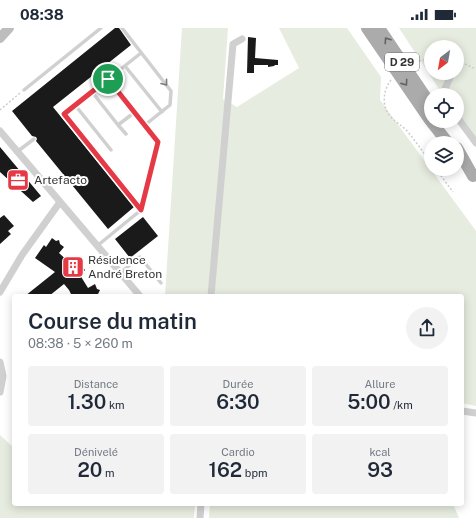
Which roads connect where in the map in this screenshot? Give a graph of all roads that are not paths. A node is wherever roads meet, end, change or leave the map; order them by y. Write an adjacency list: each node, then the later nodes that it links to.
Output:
1 (8, 28): 6 (main road); 7 (main road)
2 (101, 28): 12 (lane)
3 (122, 28): 9 (lane)
4 (367, 28): 23 (main road, D 29, one-way to 23)
5 (379, 28): 14 (main road, D 29, one-way to 5)
6 (0, 34)
7 (0, 38)
8 (242, 39): 38 (street)
9 (141, 53): 10 (lane); 17 (lane, one-way to 17)
10 (125, 66): 11 (lane); 17 (lane)
11 (108, 79): 13 (lane); 16 (lane)
12 (24, 90)
13 (92, 92): 15 (lane); 18 (lane)
14 (424, 95)
15 (75, 105): 26 (lane); 32 (lane)
16 (135, 112): 18 (lane); 19 (lane)
17 (162, 112): 19 (lane)
18 (118, 125): 22 (lane)
19 (145, 125): 32 (lane)
20 (464, 127): 25 (street)
21 (0, 131): 27 (street)
22 (126, 134)
23 (443, 136)
24 (34, 139): 27 (lane)
25 (476, 143)
26 (111, 150)
27 (17, 152): 31 (street)
28 (464, 160): 30 (main road)
29 (464, 164): 30 (main road)
30 (475, 178)
31 (60, 202): 33 (street); 36 (street)
32 (141, 210): 33 (lane)
33 (98, 246): 34 (street)
34 (120, 273): 35 (lane); 37 (street)
35 (161, 283)
36 (0, 292)
37 (138, 294)
38 (211, 294)
39 (0, 362): 40 (street)
40 (0, 392)
41 (464, 411): 42 (street)
42 (476, 413)
43 (201, 506): 44 (street)
44 (200, 518)

